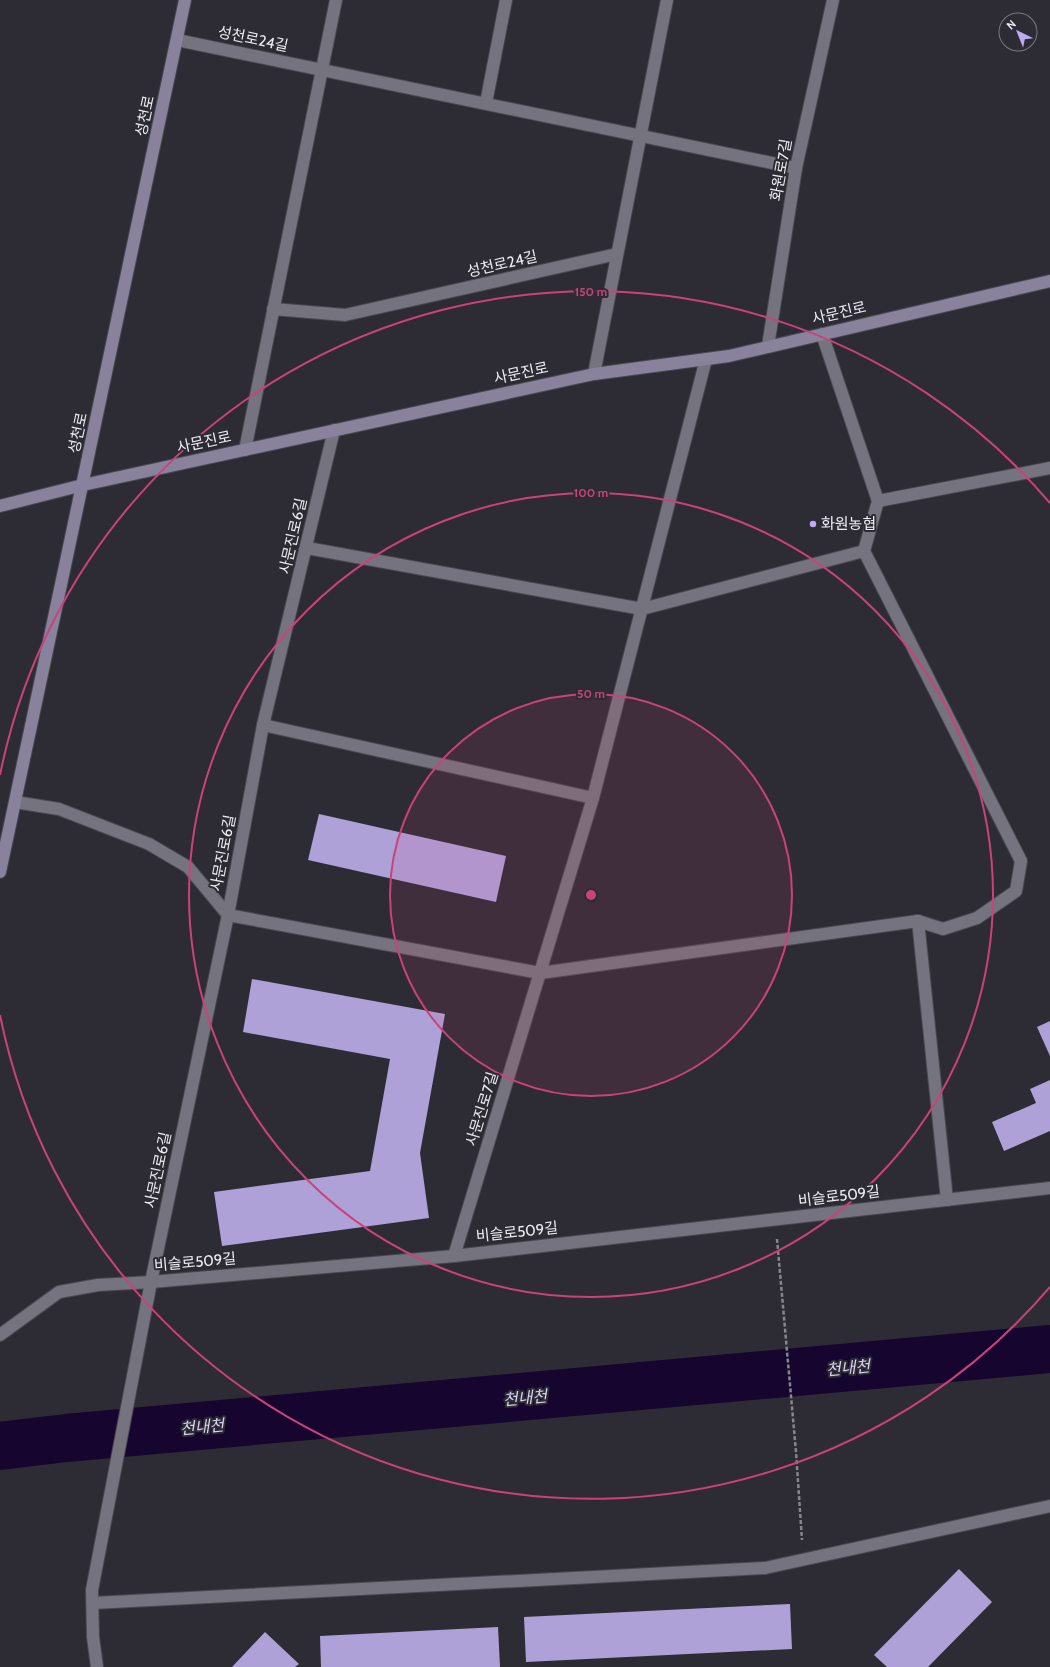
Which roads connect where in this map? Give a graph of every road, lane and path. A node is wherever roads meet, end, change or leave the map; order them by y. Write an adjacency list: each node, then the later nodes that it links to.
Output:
1 (186, 0): 6 (street, 성천로)
2 (336, 0): 7 (street)
3 (506, 0): 8 (street)
4 (667, 0): 9 (street)
5 (833, 0): 10 (street, 화원로7길)
6 (177, 40): 7 (street, 성천로24길); 21 (street, 성천로)
7 (322, 69): 8 (street, 성천로24길); 13 (street)
8 (486, 103): 9 (street, 성천로24길)
9 (641, 135): 10 (street, 성천로24길); 11 (street)
10 (796, 168): 15 (street, 화원로7길)
11 (617, 254): 13 (street, 성천로24길); 17 (street)
12 (1050, 281): 14 (street, 사문진로)
13 (273, 309): 19 (street)
14 (822, 334): 15 (street, 사문진로); 22 (street)
15 (768, 346): 16 (street, 사문진로)
16 (706, 359): 17 (street, 사문진로); 26 (street, 사문진로7길)
17 (594, 374): 18 (street, 사문진로)
18 (334, 430): 19 (street, 사문진로); 24 (street, 사문진로6길)
19 (245, 450): 21 (street, 사문진로)
20 (1050, 468): 22 (street)
21 (83, 485): 23 (street, 사문진로); 29 (street, 성천로)
22 (878, 501): 25 (street)
23 (0, 506)
24 (307, 548): 26 (street); 27 (street, 사문진로6길)
25 (864, 551): 26 (street); 32 (street)
26 (642, 609): 28 (street, 사문진로7길)
27 (263, 725): 28 (street); 31 (street, 사문진로6길)
28 (593, 798): 33 (street, 사문진로7길)
29 (15, 802): 30 (street, 성천로); 31 (street)
30 (0, 872)
31 (228, 916): 33 (street); 38 (street, 사문진로6길)
32 (918, 921): 33 (street); 35 (street)
33 (540, 973): 37 (street, 사문진로7길)
34 (1050, 1188): 35 (street, 비슬로509길)
35 (947, 1200): 37 (street, 비슬로509길)
36 (777, 1238): 41 (path)
37 (454, 1256): 38 (street, 비슬로509길)
38 (151, 1282): 39 (street, 비슬로509길); 42 (street, 사문진로6길)
39 (0, 1335)
40 (1050, 1506): 42 (street)
41 (803, 1545)
42 (93, 1603): 43 (street, 사문진로6길)
43 (97, 1667)

